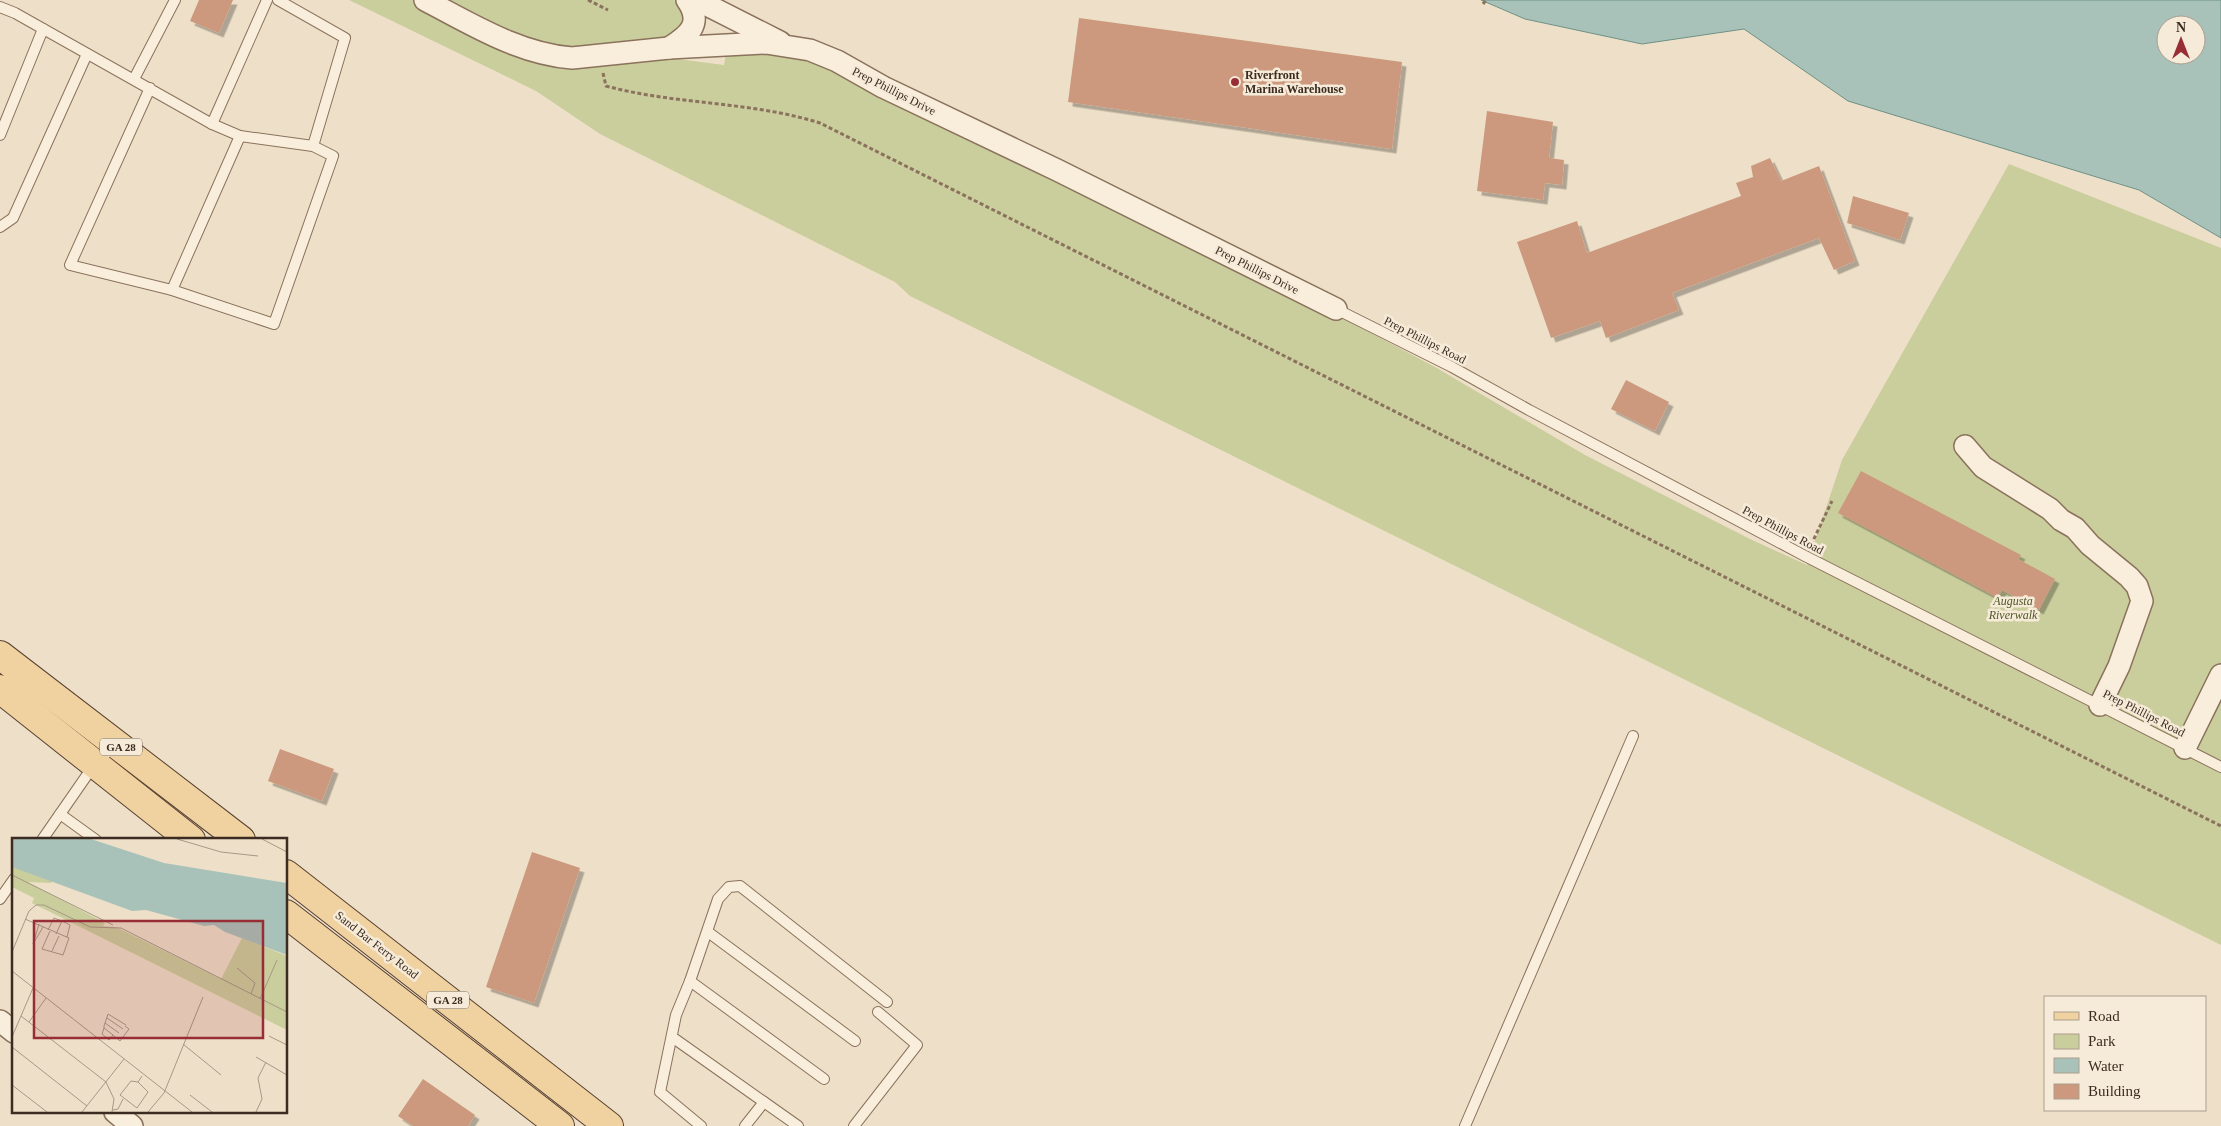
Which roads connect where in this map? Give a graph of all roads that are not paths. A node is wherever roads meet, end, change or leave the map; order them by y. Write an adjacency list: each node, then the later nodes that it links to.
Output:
1 (175, 0): 12 (lane)
2 (268, 0): 14 (lane)
3 (278, 0): 17 (lane)
4 (425, 0): 10 (street, Prep Phillips Drive)
5 (687, 0): 10 (street)
6 (697, 0): 9 (street)
7 (0, 7): 8 (lane)
8 (43, 29): 11 (lane); 15 (lane)
9 (785, 45): 10 (street, Prep Phillips Drive); 20 (street, Prep Phillips Drive)
10 (669, 48)
11 (87, 54): 12 (lane); 18 (lane)
12 (134, 79): 13 (lane)
13 (150, 88): 14 (lane); 19 (lane)
14 (212, 124): 16 (lane)
15 (0, 136)
16 (240, 136): 17 (lane); 19 (lane)
17 (313, 146): 19 (lane)
18 (0, 227)
19 (172, 290)
20 (1336, 310): 25 (lane, Prep Phillips Road)
21 (1965, 446): 25 (street)
22 (0, 655): 27 (main road, GA 28)
23 (2221, 675): 28 (street)
24 (0, 689): 29 (main road, GA 28)
25 (2100, 705): 28 (lane, Prep Phillips Road)
26 (1634, 736): 58 (lane)
27 (116, 743): 29 (lane); 35 (main road, GA 28)
28 (2185, 748): 30 (lane, Prep Phillips Road)
29 (94, 765): 31 (lane); 34 (main road, GA 28)
30 (2221, 767)
31 (60, 814): 32 (lane); 33 (lane)
32 (43, 838)
33 (93, 838)
34 (188, 838)
35 (238, 838)
36 (288, 876): 53 (main road, Sand Bar Ferry Road / GA 28)
37 (12, 882): 38 (lane)
38 (0, 899)
39 (288, 916): 52 (main road, GA 28)
40 (708, 932): 41 (lane); 42 (lane); 47 (lane)
41 (690, 981): 46 (lane); 48 (lane)
42 (886, 1002)
43 (878, 1012): 57 (lane)
44 (0, 1022): 45 (street)
45 (12, 1031)
46 (672, 1036): 49 (lane); 54 (lane)
47 (855, 1041)
48 (824, 1079)
49 (764, 1102): 55 (lane); 56 (lane)
50 (117, 1114): 51 (street)
51 (132, 1126)
52 (560, 1126)
53 (609, 1126)
54 (701, 1126)
55 (745, 1126)
56 (798, 1126)
57 (854, 1126)
58 (1465, 1126)

